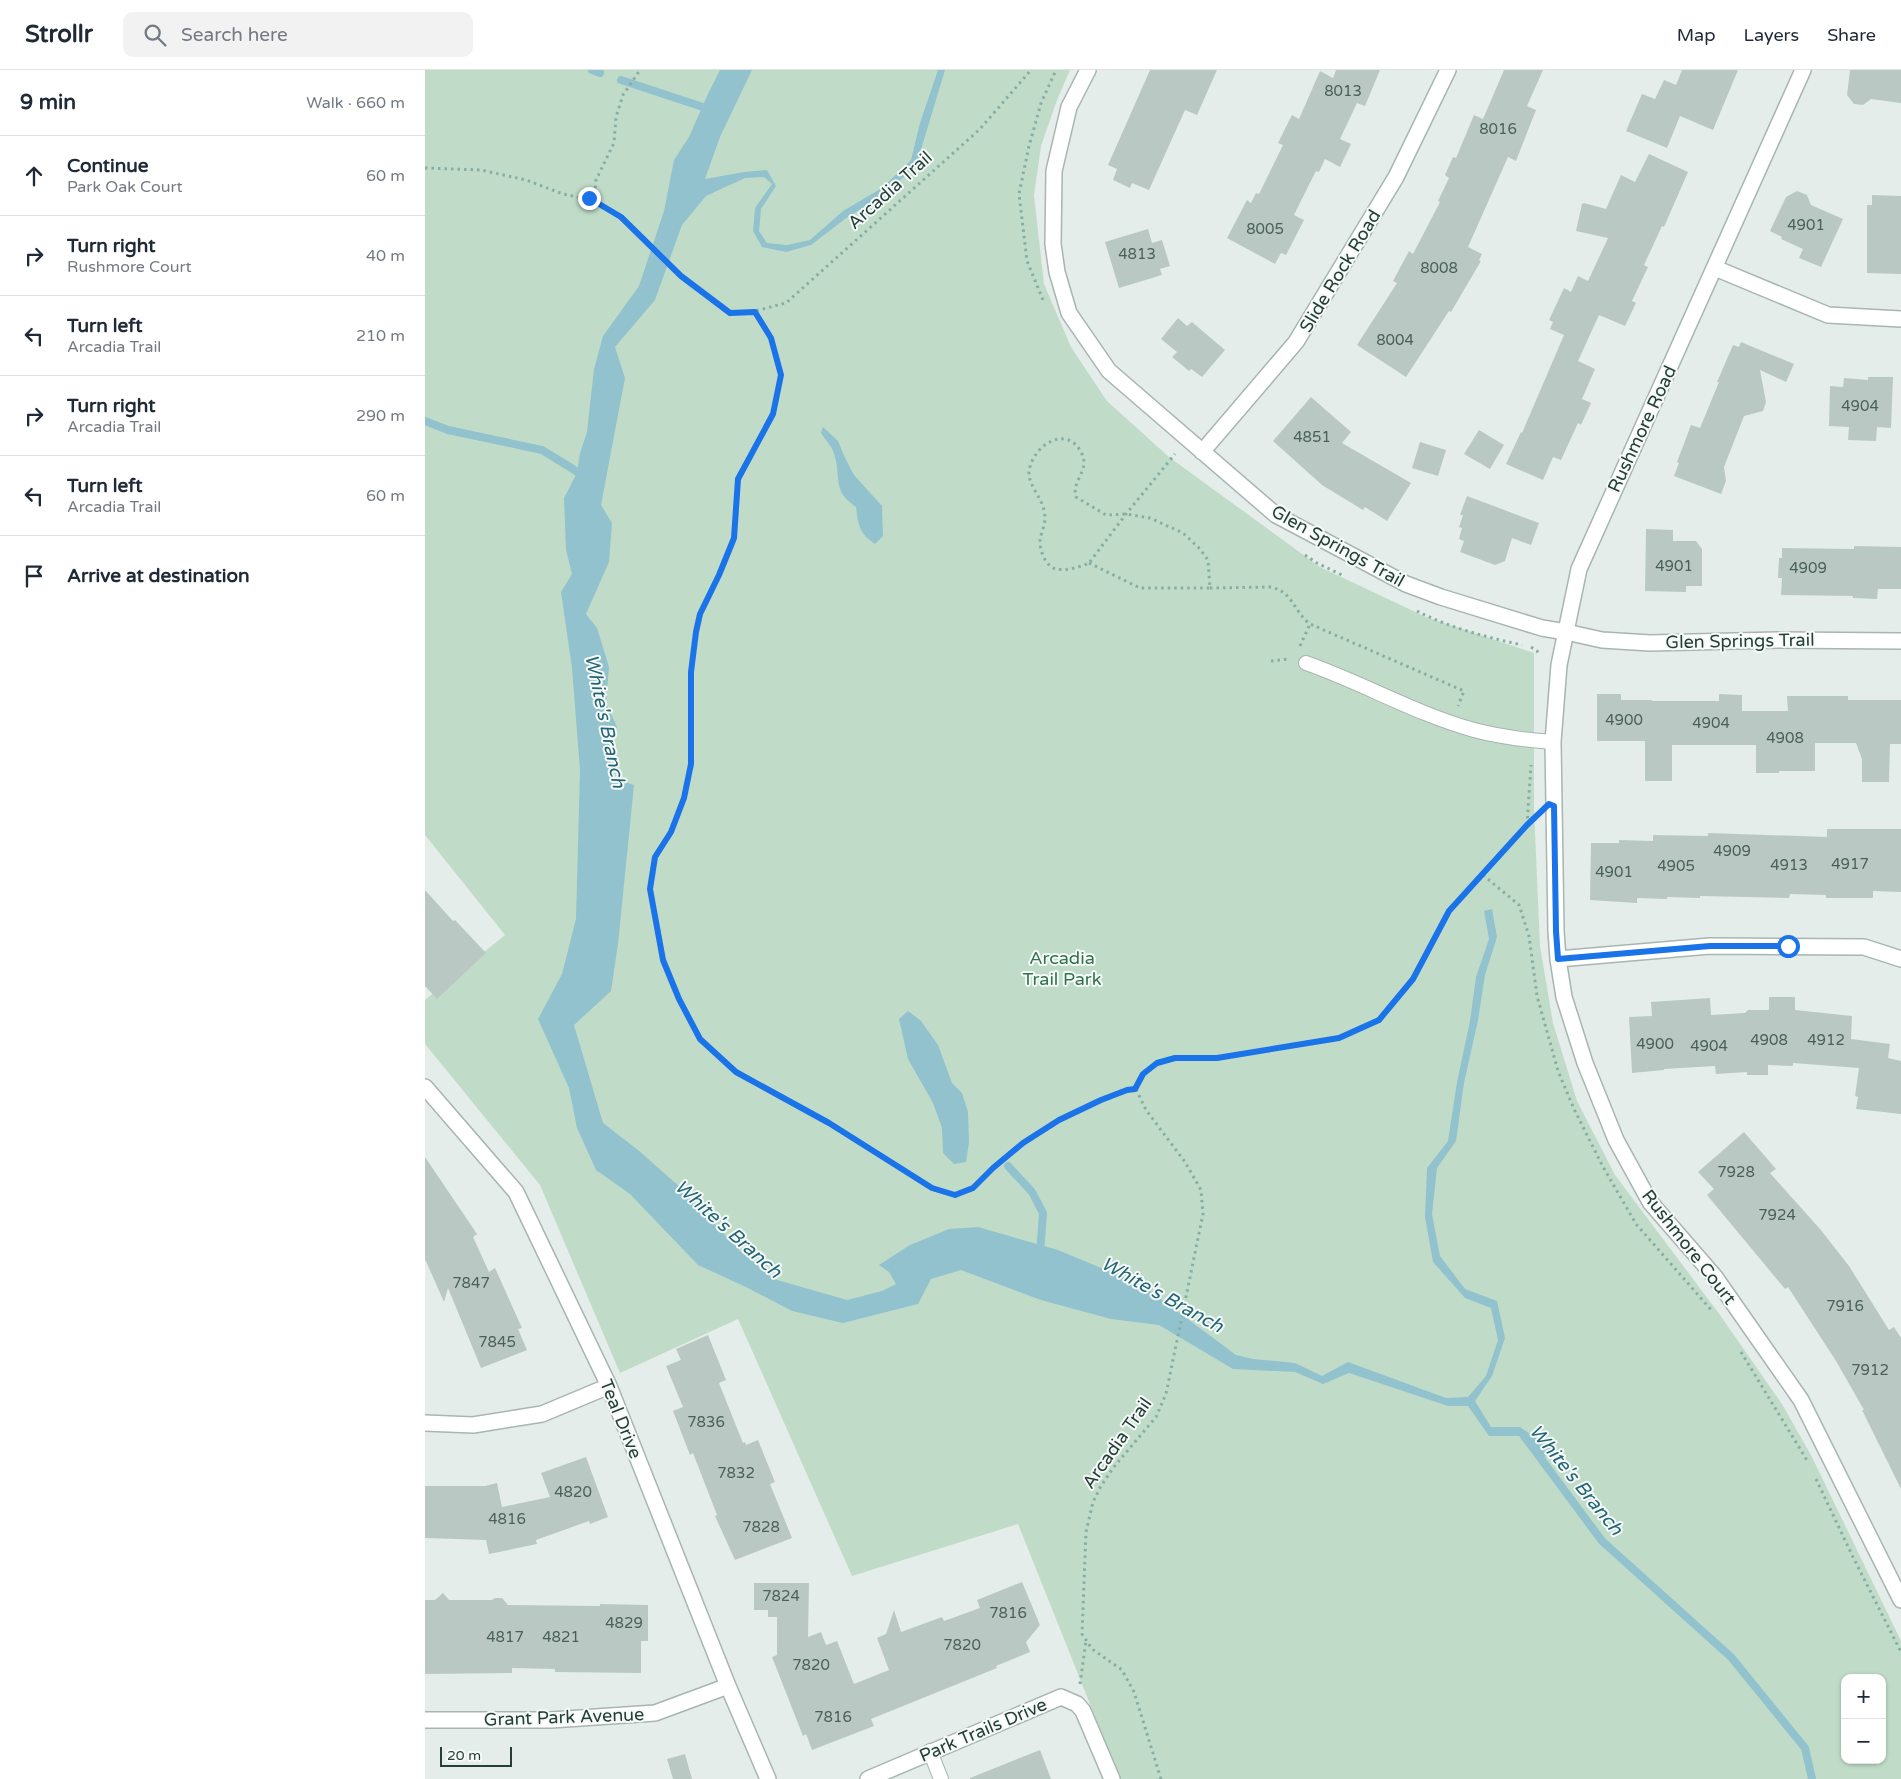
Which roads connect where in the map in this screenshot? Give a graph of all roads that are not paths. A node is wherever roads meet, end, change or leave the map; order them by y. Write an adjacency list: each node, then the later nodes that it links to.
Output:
1 (1088, 70): 6 (street, Glen Springs Trail)
2 (1448, 70): 6 (street, Slide Rock Road)
3 (1803, 70): 4 (street, Rushmore Road)
4 (1715, 268): 5 (street); 7 (street, Rushmore Road)
5 (1901, 319)
6 (1202, 452): 7 (street, Glen Springs Trail)
7 (1566, 632): 8 (street, Glen Springs Trail); 10 (street, Rushmore Road)
8 (1901, 641)
9 (1300, 661): 10 (lane)
10 (1553, 742): 11 (street, Rushmore Road)
11 (1554, 806): 12 (street, Rushmore Court)
12 (1558, 959): 13 (street); 17 (street, Rushmore Court)
13 (1901, 959)
14 (425, 1087): 15 (street, Teal Drive)
15 (609, 1386): 16 (street); 18 (street, Teal Drive)
16 (425, 1423)
17 (1901, 1600)
18 (728, 1686): 19 (street, Grant Park Avenue); 21 (street, Teal Drive)
19 (425, 1720)
20 (930, 1751): 22 (street, Park Trails Drive); 23 (lane); 24 (street, Park Trails Drive)
21 (768, 1779)
22 (868, 1779)
23 (941, 1779)
24 (1112, 1779)

